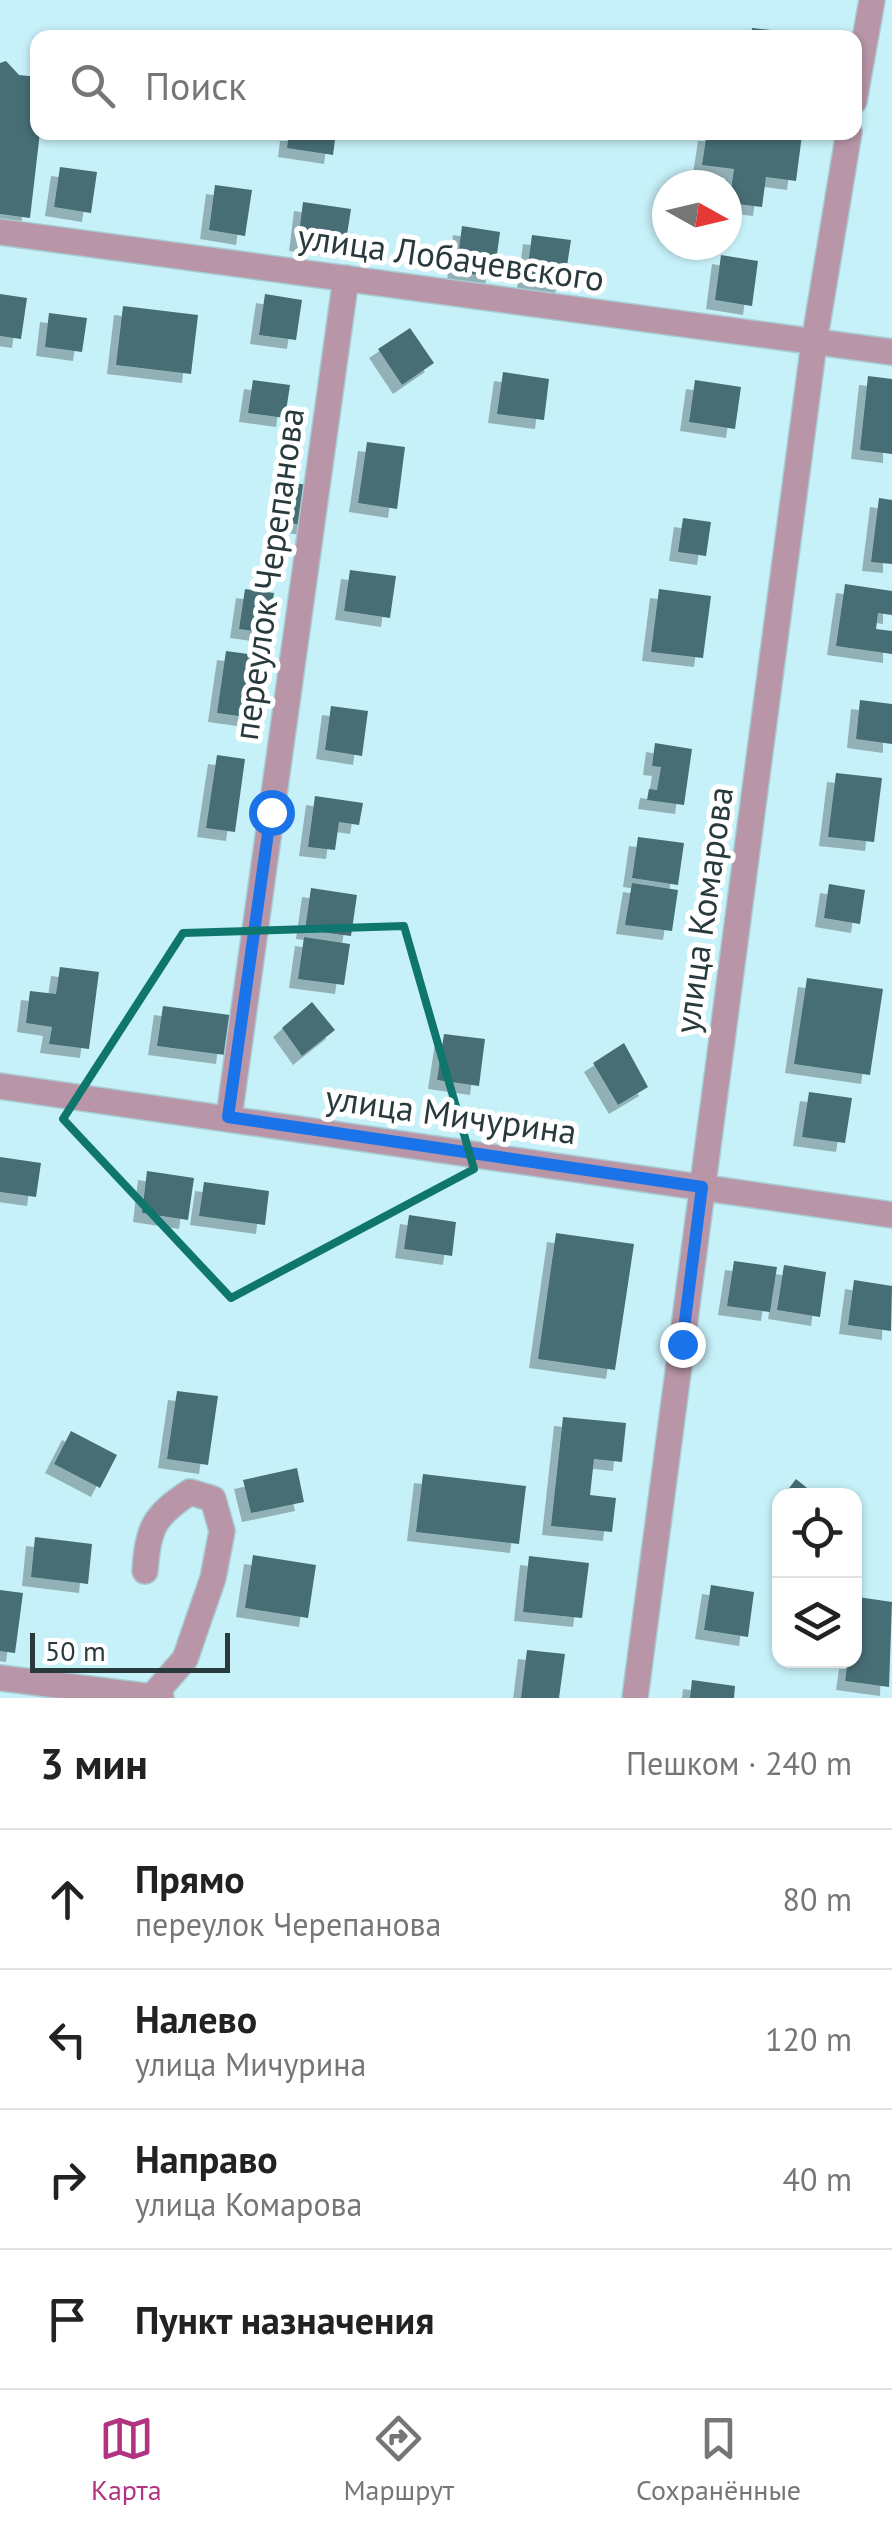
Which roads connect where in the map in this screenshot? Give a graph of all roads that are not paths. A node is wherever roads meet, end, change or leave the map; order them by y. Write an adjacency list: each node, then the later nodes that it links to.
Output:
1 (872, 0): 2 (street)
2 (862, 57)
3 (848, 140): 6 (street, улица Комарова)
4 (0, 232): 5 (street, улица Лобачевского)
5 (346, 278): 6 (street, улица Лобачевского); 9 (street, переулок Черепанова)
6 (814, 342): 7 (street, улица Лобачевского); 10 (street, улица Комарова)
7 (892, 352)
8 (0, 1086): 9 (street, улица Мичурина)
9 (228, 1117): 10 (street, улица Мичурина)
10 (702, 1187): 11 (street, улица Мичурина); 15 (street, улица Комарова)
11 (892, 1215)
12 (145, 1571): 14 (street)
13 (0, 1678): 14 (street)
14 (154, 1698)
15 (635, 1698)

